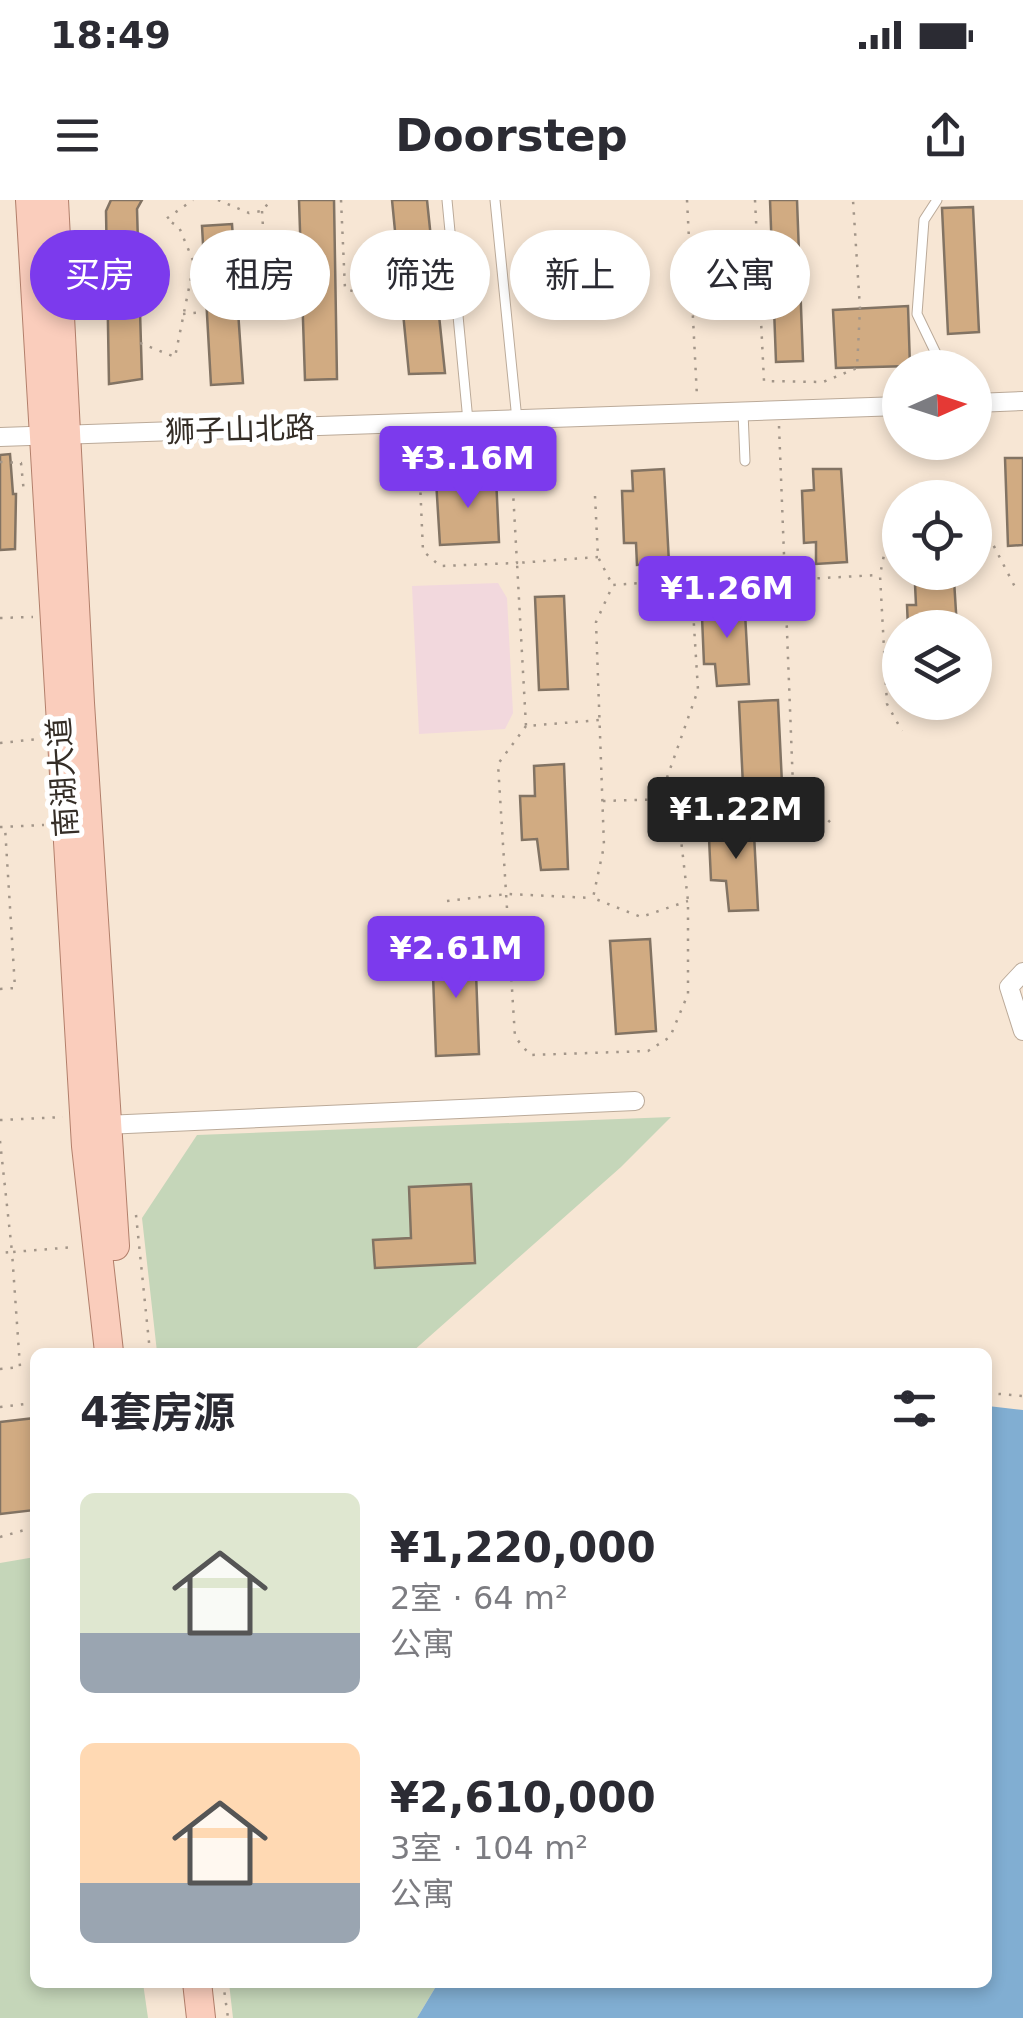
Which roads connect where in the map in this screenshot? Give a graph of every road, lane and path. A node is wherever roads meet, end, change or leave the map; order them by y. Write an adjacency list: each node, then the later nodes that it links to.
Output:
1 (30, 200): 28 (main road, 南湖大道)
2 (54, 200): 28 (main road, 南湖大道)
3 (193, 200): 17 (path)
4 (218, 200): 13 (path)
5 (271, 200): 13 (path)
6 (341, 200): 15 (path)
7 (448, 200): 27 (lane)
8 (494, 200): 26 (lane)
9 (686, 200): 25 (path)
10 (755, 200): 11 (path)
11 (852, 200)
12 (937, 200): 19 (lane)
13 (262, 211): 14 (path)
14 (263, 230)
15 (350, 290)
16 (190, 313): 17 (path)
17 (182, 314): 18 (path)
18 (140, 343)
19 (934, 350)
20 (1023, 401): 21 (street)
21 (992, 402)
22 (882, 407): 23 (street, 狮子山北路)
23 (778, 410): 24 (street, 狮子山北路); 39 (path)
24 (743, 412): 25 (street, 狮子山北路); 30 (lane)
25 (698, 414): 26 (street, 狮子山北路)
26 (513, 420): 27 (street, 狮子山北路); 37 (path)
27 (468, 422): 28 (street, 狮子山北路)
28 (54, 435): 29 (street, 狮子山北路); 34 (main road, 南湖大道); 67 (main road, 南湖大道)
29 (0, 437)
30 (745, 461)
31 (0, 462): 34 (path)
32 (420, 482): 37 (path)
33 (595, 496): 36 (path)
34 (46, 502): 67 (main road, 南湖大道)
35 (992, 540): 44 (path)
36 (598, 557): 37 (path); 43 (path)
37 (517, 563): 49 (path)
38 (882, 565): 40 (path)
39 (784, 567): 41 (path); 42 (path)
40 (880, 575): 42 (path); 50 (path)
41 (684, 580): 43 (path); 53 (path)
42 (785, 580): 52 (path)
43 (613, 586): 47 (path)
44 (1016, 587)
45 (0, 618): 46 (path)
46 (38, 618)
47 (600, 720): 49 (path); 54 (path)
48 (39, 724): 51 (path)
49 (526, 726): 58 (path)
50 (902, 731)
51 (0, 742)
52 (802, 794): 53 (path); 57 (path)
53 (668, 798): 54 (path); 60 (path)
54 (602, 802): 59 (path)
55 (42, 825): 56 (path)
56 (3, 827): 63 (path)
57 (834, 827)
58 (507, 894): 59 (path); 60 (path); 61 (path)
59 (593, 898): 60 (path)
60 (688, 900)
61 (448, 901)
62 (1023, 972): 64 (street)
63 (0, 989)
64 (1023, 1031)
65 (635, 1101): 67 (street)
66 (0, 1120): 67 (path)
67 (95, 1120): 69 (main road, 南湖大道); 72 (main road, 南湖大道)
68 (0, 1141): 70 (path)
69 (97, 1245): 70 (path); 73 (main road, 南湖大道)
70 (12, 1252): 71 (path); 74 (path)
71 (0, 1253)
72 (110, 1348)
73 (110, 1348)
74 (0, 1369)
75 (992, 1393): 76 (path)
76 (1023, 1396)
77 (30, 1404): 78 (path)
78 (0, 1407)
79 (30, 1528): 80 (path)
80 (0, 1537)
81 (181, 1988): 84 (main road)
82 (197, 1988): 85 (main road)
83 (225, 1988): 86 (path)
84 (184, 2018)
85 (201, 2018)
86 (228, 2018)

